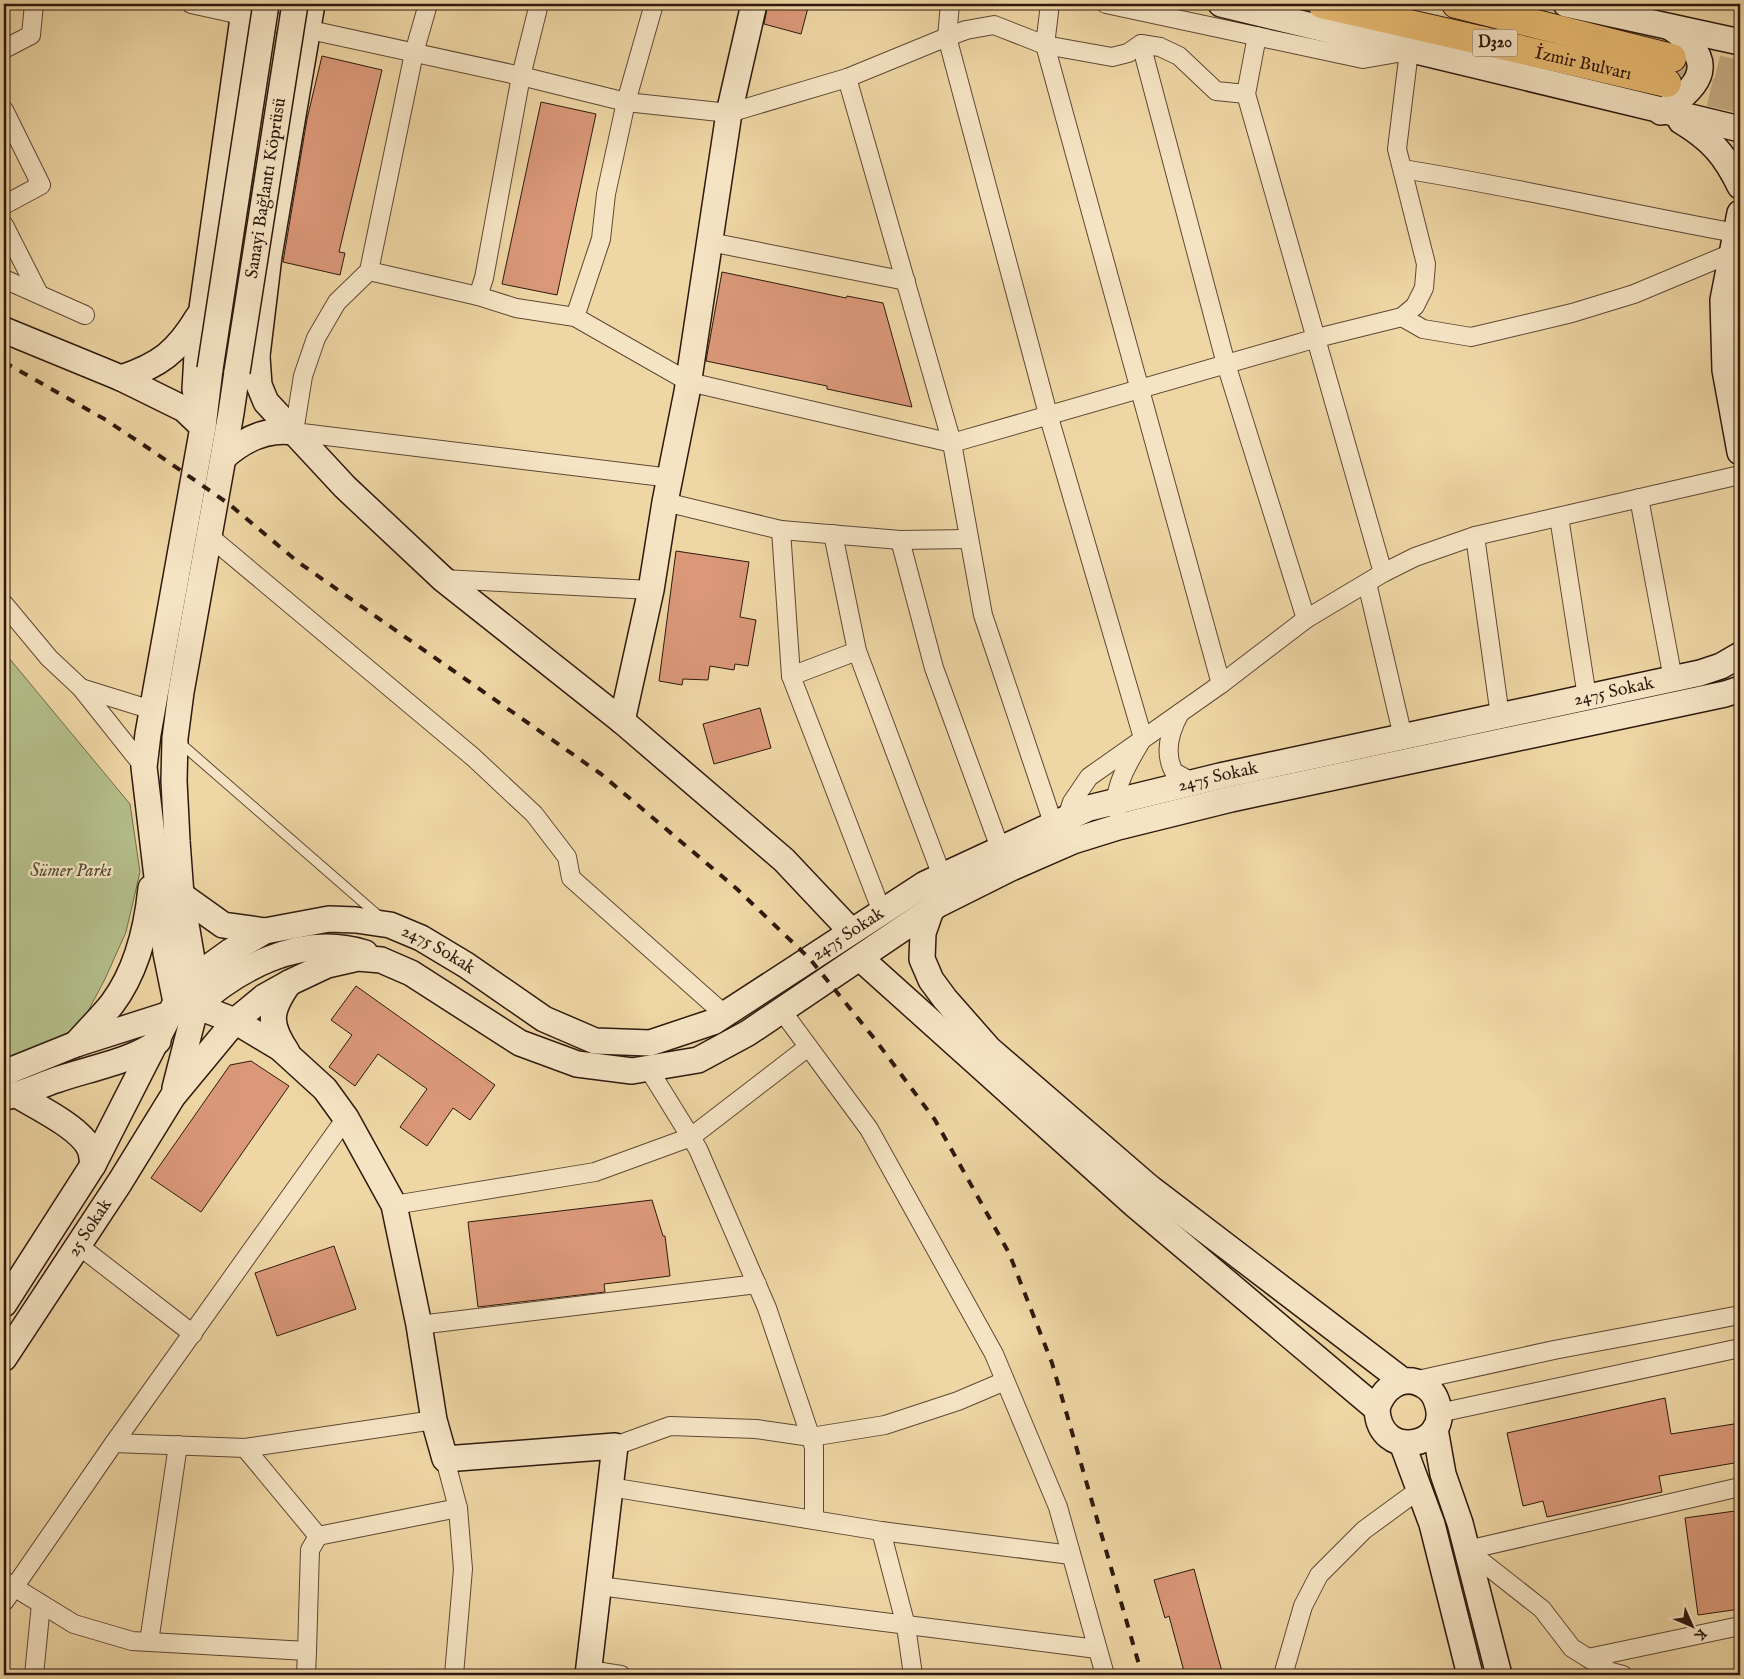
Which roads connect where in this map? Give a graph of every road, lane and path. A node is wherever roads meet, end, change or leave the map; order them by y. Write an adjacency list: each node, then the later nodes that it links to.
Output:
1 (34, 4): 26 (street)
2 (190, 4): 18 (street)
3 (266, 4): 60 (main road, Sanayi Bağlantı Köprüsü, bridge)
4 (295, 4): 64 (main road, Sanayi Bağlantı Köprüsü, bridge)
5 (312, 4): 20 (main road)
6 (428, 4): 28 (street)
7 (540, 4): 29 (street)
8 (654, 4): 32 (street)
9 (754, 4): 34 (main road)
10 (950, 4): 22 (street)
11 (1050, 4): 25 (street)
12 (1106, 4): 21 (street)
13 (1221, 4): 27 (main road)
14 (1322, 4): 15 (main road, İzmir Bulvarı / D320)
15 (1456, 4)
16 (1566, 4): 17 (main road)
17 (1596, 7): 19 (main road)
18 (244, 10): 20 (street); 48 (main road)
19 (1670, 27): 23 (main road); 35 (main road)
20 (309, 30): 28 (street); 54 (main road)
21 (1257, 36): 27 (street); 31 (street)
22 (947, 37): 25 (street); 30 (street); 59 (street)
23 (1740, 42)
24 (1141, 44): 25 (street); 31 (street); 55 (street)
25 (1045, 45): 58 (street)
26 (4, 49)
27 (1409, 51): 35 (main road); 37 (street)
28 (414, 53): 29 (street); 43 (street)
29 (521, 76): 32 (street); 47 (street)
30 (847, 78): 34 (street); 45 (street)
31 (1246, 94): 53 (street)
32 (626, 102): 34 (street); 50 (street)
33 (4, 110): 39 (street)
34 (729, 113): 42 (main road)
35 (1666, 113): 36 (main road); 38 (main road)
36 (1740, 129)
37 (1403, 169): 41 (street); 51 (street)
38 (1740, 186)
39 (4, 205)
40 (4, 225): 46 (street)
41 (1736, 233): 51 (street); 63 (main road)
42 (710, 242): 45 (street); 57 (main road)
43 (370, 271): 47 (street); 61 (street)
44 (4, 279): 46 (street)
45 (906, 281): 62 (street)
46 (38, 294): 49 (street)
47 (478, 296): 50 (street)
48 (202, 311): 56 (main road); 60 (main road)
49 (85, 315)
50 (574, 317): 57 (street)
51 (1402, 317): 53 (street)
52 (4, 330): 56 (main road)
53 (1317, 338): 55 (street); 76 (street)
54 (257, 357): 61 (main road); 64 (main road)
55 (1226, 364): 58 (street); 81 (street)
56 (121, 378): 60 (main road)
57 (688, 382): 62 (street); 66 (main road)
58 (1138, 388): 59 (street); 86 (street)
59 (1048, 414): 62 (street); 96 (street)
60 (203, 427): 90 (main road, Sanayi Bağlantı Köprüsü)
61 (294, 432): 64 (main road); 66 (street); 77 (main road)
62 (952, 443): 74 (street)
63 (1740, 452)
64 (224, 457): 72 (main road)
65 (1740, 475): 67 (street)
66 (671, 478): 68 (main road)
67 (1639, 498): 69 (street); 85 (street)
68 (665, 502): 70 (street); 79 (main road)
69 (1559, 516): 73 (street); 89 (street)
70 (781, 530): 71 (street); 84 (street)
71 (834, 534): 75 (street); 82 (street)
72 (209, 536): 95 (main road); 118 (street)
73 (1475, 536): 76 (street); 92 (street)
74 (969, 539): 75 (street); 100 (street)
75 (900, 540): 103 (street)
76 (1383, 573): 78 (street)
77 (443, 579): 79 (street); 93 (main road)
78 (1367, 583): 81 (street); 94 (street)
79 (652, 590): 93 (main road)
80 (4, 604): 87 (street)
81 (1306, 619): 86 (street)
82 (857, 651): 84 (street); 105 (street)
83 (1740, 655): 85 (main road, 2475 Sokak)
84 (791, 676): 108 (street)
85 (1673, 679): 89 (main road, 2475 Sokak)
86 (1221, 684): 91 (street)
87 (81, 688): 90 (street); 97 (street)
88 (1740, 689): 101 (main road, 2475 Sokak)
89 (1587, 697): 92 (main road, 2475 Sokak)
90 (152, 710): 97 (main road, Sanayi Bağlantı Köprüsü)
91 (1181, 712): 96 (street); 98 (street)
92 (1500, 716): 94 (main road, 2475 Sokak)
93 (622, 721): 111 (main road)
94 (1403, 737): 98 (main road, 2475 Sokak)
95 (175, 738): 106 (main road); 109 (lane)
96 (1143, 738): 99 (street); 100 (street)
97 (144, 767): 104 (main road, Sanayi Bağlantı Köprüsü)
98 (1192, 782): 99 (main road, 2475 Sokak)
99 (1115, 800): 100 (main road, 2475 Sokak); 101 (street)
100 (1060, 820): 102 (street); 103 (main road, 2475 Sokak)
101 (1118, 827): 102 (main road, 2475 Sokak)
102 (1073, 841): 107 (main road, 2475 Sokak)
103 (1000, 848): 105 (main road, 2475 Sokak)
104 (154, 854): 116 (main road); 120 (main road)
105 (942, 876): 108 (main road, 2475 Sokak)
106 (181, 896): 110 (main road); 114 (main road)
107 (930, 910): 112 (main road, 2475 Sokak); 141 (main road)
108 (882, 912): 111 (main road, 2475 Sokak)
109 (390, 925): 110 (main road, 2475 Sokak); 118 (main road, 2475 Sokak)
110 (265, 931): 114 (main road, 2475 Sokak)
111 (851, 931): 118 (main road, 2475 Sokak)
112 (860, 958): 117 (main road, 2475 Sokak); 142 (main road)
113 (381, 960): 115 (main road, 2475 Sokak); 116 (main road); 124 (main road, 2475 Sokak)
114 (195, 976): 116 (main road)
115 (291, 982): 119 (main road, 2475 Sokak); 123 (main road)
116 (180, 1007): 119 (main road); 120 (main road); 121 (main road); 127 (main road)
117 (782, 1011): 122 (street); 124 (main road, 2475 Sokak)
118 (724, 1014)
119 (235, 1022): 123 (main road); 127 (main road, 2475 Sokak)
120 (76, 1044): 125 (main road)
121 (153, 1046): 126 (main road); 130 (main road)
122 (808, 1047): 129 (street); 140 (street)
123 (290, 1056): 128 (main road)
124 (648, 1068): 129 (street)
125 (4, 1073)
126 (10, 1096): 130 (main road)
127 (173, 1096): 132 (main road, 25 Sokak)
128 (346, 1118): 131 (main road); 137 (street)
129 (691, 1137): 131 (street); 133 (street)
130 (93, 1165): 134 (main road, 25 Sokak)
131 (394, 1205): 136 (main road)
132 (78, 1245): 137 (street); 139 (main road, 25 Sokak)
133 (756, 1284): 136 (street); 145 (street)
134 (4, 1304)
135 (1740, 1315): 141 (street)
136 (418, 1325): 143 (main road)
137 (193, 1334): 146 (street)
138 (1740, 1348): 144 (street)
139 (4, 1358)
140 (1005, 1381): 145 (street); 160 (street)
141 (1408, 1381): 142 (main road); 144 (main road)
142 (1377, 1409): 147 (main road)
143 (434, 1420): 150 (street); 151 (main road)
144 (1437, 1421): 147 (main road); 159 (main road)
145 (811, 1437): 149 (street); 156 (street)
146 (114, 1443): 148 (street); 162 (street)
147 (1402, 1443): 154 (main road)
148 (178, 1445): 150 (street); 166 (street)
149 (615, 1446): 151 (main road); 152 (main road)
150 (245, 1448): 158 (street)
151 (445, 1458): 155 (street)
152 (610, 1487): 156 (street); 161 (main road)
153 (1740, 1487): 159 (street)
154 (1420, 1489): 171 (main road); 178 (street)
155 (458, 1508): 158 (street); 174 (street)
156 (814, 1520): 157 (street)
157 (881, 1531): 160 (street); 164 (street)
158 (318, 1536): 168 (street)
159 (1467, 1550): 169 (street); 179 (main road)
160 (1071, 1554): 167 (street)
161 (599, 1586): 164 (street); 170 (main road)
162 (7, 1590): 163 (street)
163 (41, 1604): 166 (street); 172 (street)
164 (906, 1626): 167 (street); 176 (street)
165 (1740, 1626): 169 (street)
166 (149, 1642): 168 (street)
167 (1097, 1649): 177 (street)
168 (307, 1651): 173 (street)
169 (1588, 1658): 180 (street)
170 (588, 1673): 175 (street)
171 (1465, 1674)
172 (34, 1675)
173 (306, 1675)
174 (454, 1675)
175 (621, 1675)
176 (912, 1675)
177 (1104, 1675)
178 (1283, 1675)
179 (1499, 1675)
180 (1623, 1675)

